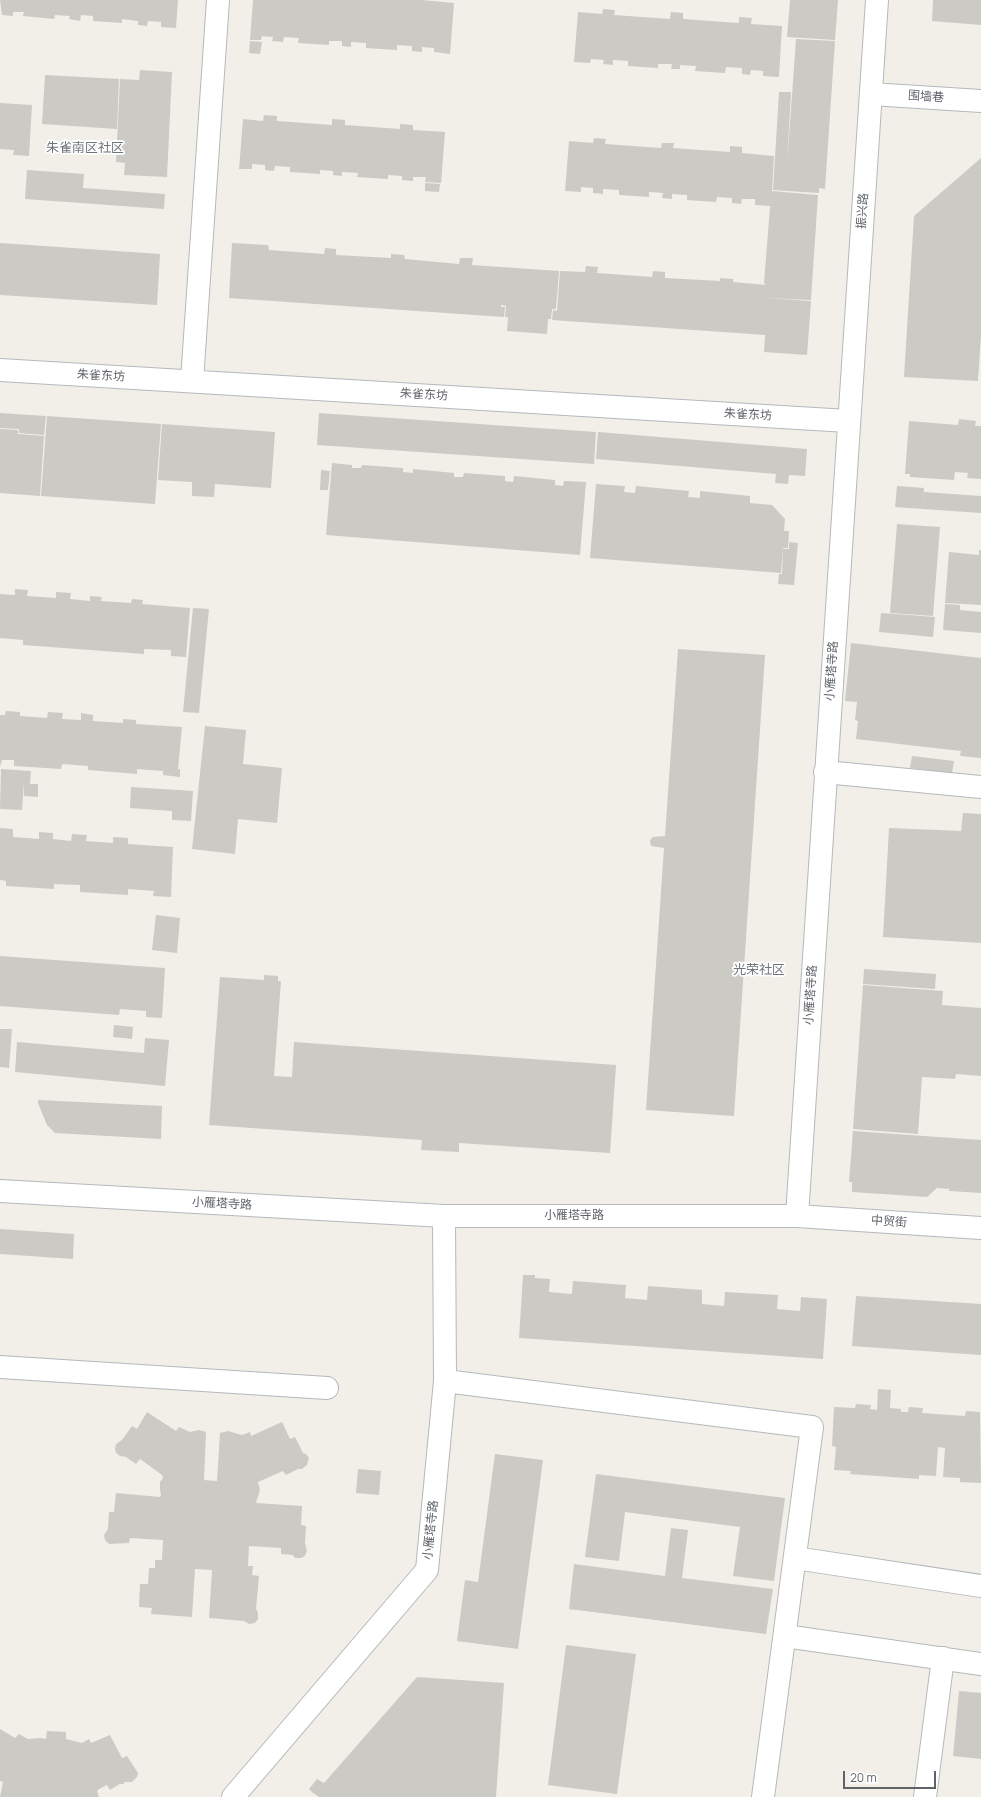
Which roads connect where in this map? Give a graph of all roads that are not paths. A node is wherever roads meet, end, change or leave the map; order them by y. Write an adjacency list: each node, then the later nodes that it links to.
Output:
1 (218, 0): 6 (street)
2 (877, 0): 3 (street, 振兴路)
3 (871, 94): 4 (street, 围墙巷); 7 (street, 振兴路)
4 (981, 101)
5 (0, 370): 6 (street, 朱雀东坊)
6 (192, 381): 7 (street, 朱雀东坊)
7 (848, 421): 8 (street, 小雁塔寺路)
8 (826, 772): 9 (street); 12 (street, 小雁塔寺路)
9 (981, 787)
10 (0, 1191): 11 (street, 小雁塔寺路)
11 (444, 1216): 12 (street, 小雁塔寺路); 15 (street, 小雁塔寺路)
12 (797, 1216): 13 (street, 中贸街)
13 (981, 1228)
14 (0, 1367): 16 (street)
15 (445, 1381): 17 (street); 22 (street, 小雁塔寺路)
16 (327, 1388)
17 (795, 1558): 18 (street); 19 (street)
18 (981, 1586)
19 (785, 1636): 20 (street); 23 (street)
20 (942, 1658): 21 (street); 24 (street)
21 (981, 1664)
22 (233, 1797)
23 (764, 1797)
24 (925, 1797)

